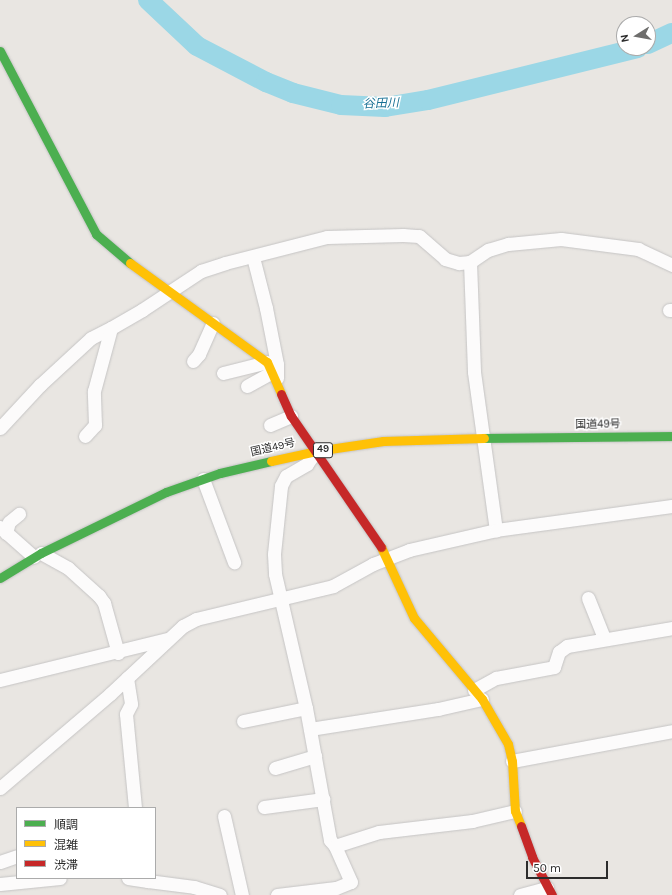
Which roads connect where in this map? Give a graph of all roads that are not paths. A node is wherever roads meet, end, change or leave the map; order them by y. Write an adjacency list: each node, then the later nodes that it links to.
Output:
1 (0, 51): 5 (main road)
2 (253, 257): 3 (street); 5 (street); 9 (street)
3 (470, 262): 4 (street); 17 (street)
4 (672, 265)
5 (169, 290): 6 (main road); 7 (street)
6 (213, 323): 8 (street); 9 (main road)
7 (111, 328): 14 (street); 15 (street)
8 (193, 361)
9 (272, 372): 10 (street); 11 (street); 12 (main road)
10 (223, 373)
11 (247, 386)
12 (291, 416): 13 (street); 18 (main road)
13 (270, 425)
14 (0, 428)
15 (85, 436)
16 (672, 436): 17 (main road, 国道49号 / 49)
17 (484, 438): 18 (main road, 国道49号 / 49); 23 (street)
18 (316, 451): 19 (main road, 国道49号 / 49); 25 (main road); 29 (street)
19 (202, 478): 24 (main road, 国道49号 / 49); 26 (street)
20 (672, 506): 23 (street)
21 (19, 514): 22 (street)
22 (3, 530): 24 (street)
23 (496, 530): 25 (street)
24 (38, 555): 27 (main road, 国道49号 / 49); 33 (street)
25 (388, 557): 29 (street); 36 (main road)
26 (234, 562)
27 (0, 578)
28 (588, 598): 31 (street)
29 (279, 599): 32 (street); 37 (street)
30 (672, 628): 31 (street)
31 (604, 638): 36 (street)
32 (168, 639): 33 (street); 34 (street)
33 (118, 653): 35 (street)
34 (127, 678): 44 (street); 46 (street)
35 (0, 680)
36 (478, 694): 39 (street); 42 (main road)
37 (306, 708): 38 (street); 39 (street)
38 (243, 721)
39 (310, 729): 41 (street)
40 (672, 732): 42 (street)
41 (315, 756): 43 (street); 45 (street)
42 (512, 761): 48 (main road)
43 (275, 768)
44 (0, 788)
45 (323, 799): 47 (street); 50 (street)
46 (134, 807)
47 (264, 807)
48 (515, 810): 50 (street); 57 (main road)
49 (224, 816): 59 (street)
50 (335, 846): 56 (street)
51 (16, 856): 52 (street)
52 (0, 862)
53 (50, 879): 55 (street)
54 (148, 879): 58 (street)
55 (0, 884)
56 (337, 891): 60 (street)
57 (549, 892): 61 (street)
58 (220, 895)
59 (242, 895)
60 (277, 895)
61 (520, 895)

